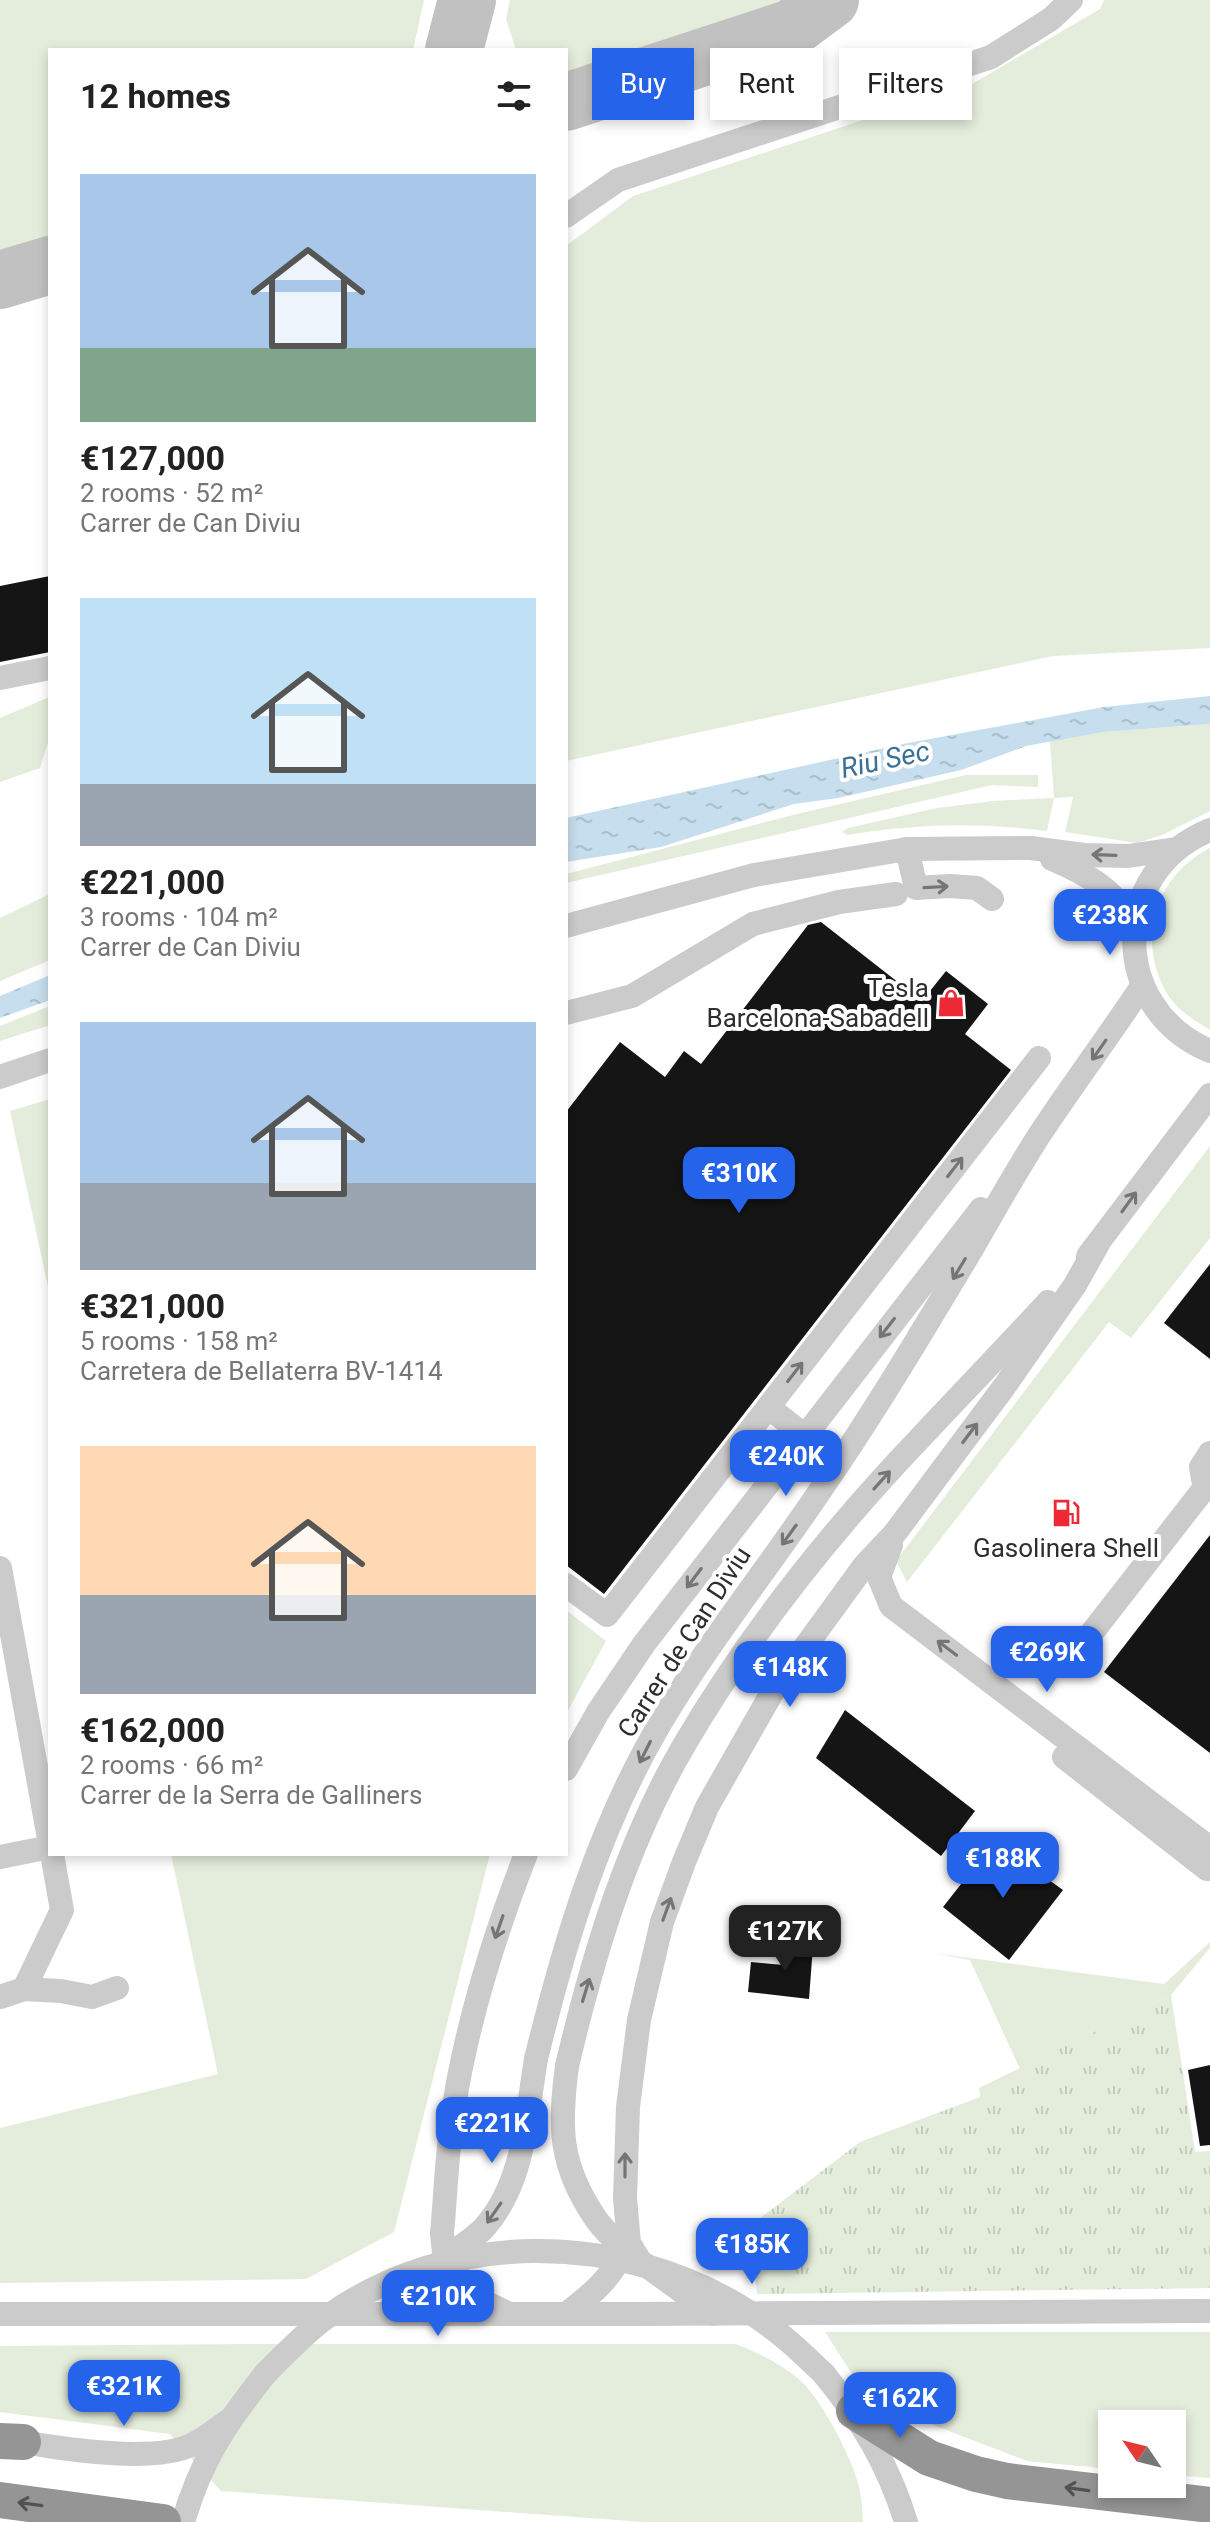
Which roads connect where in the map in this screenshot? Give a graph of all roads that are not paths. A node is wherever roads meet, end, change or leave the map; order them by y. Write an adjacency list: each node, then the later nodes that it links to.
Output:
1 (1071, 0): 2 (street)
2 (568, 215)
3 (48, 668): 4 (street)
4 (0, 678)
5 (1210, 830): 8 (street)
6 (1031, 848): 7 (street); 8 (street, one-way to 6); 11 (street)
7 (907, 849): 10 (street, one-way to 10); 12 (street)
8 (1176, 849): 11 (street)
9 (896, 894): 14 (street)
10 (992, 899)
11 (1135, 921): 13 (street)
12 (568, 925)
13 (1142, 986): 15 (street); 20 (street, Carrer de Can Diviu, one-way to 20)
14 (568, 1012)
15 (1210, 1051)
16 (1039, 1058): 22 (street, one-way to 16)
17 (48, 1061): 18 (street)
18 (0, 1077)
19 (1210, 1095): 21 (street, Carrer de Can Diviu, one-way to 19)
20 (1039, 1135): 23 (street, Carrer de Can Diviu, one-way to 23); 42 (street, Carrer de Can Diviu, one-way to 42, bridge)
21 (1098, 1244): 26 (street, Carrer de Can Diviu, one-way to 21); 41 (street, Carrer de Can Diviu, one-way to 21, bridge)
22 (768, 1407): 23 (street); 28 (street)
23 (804, 1435): 30 (street, Carrer de Can Diviu, one-way to 30)
24 (1210, 1453): 25 (street)
25 (1209, 1486): 29 (street)
26 (895, 1533): 36 (street, one-way to 26); 41 (street, Carrer de Can Diviu, one-way to 26)
27 (0, 1567): 31 (street)
28 (568, 1586)
29 (1080, 1648)
30 (568, 1765)
31 (48, 1834)
32 (48, 1845): 35 (street)
33 (52, 1856): 38 (street)
34 (525, 1856): 40 (street, one-way to 40)
35 (0, 1857)
36 (1209, 1858)
37 (117, 1988): 38 (street)
38 (24, 1989): 39 (street)
39 (0, 1997)
40 (442, 2233): 45 (street); 46 (street)
41 (634, 2253): 42 (street, bridge); 47 (street); 48 (street, Carrer de Can Diviu); 49 (street, bridge)
42 (432, 2266): 50 (street, bridge)
43 (1210, 2311): 48 (street)
44 (0, 2314): 45 (street)
45 (369, 2314): 46 (street)
46 (508, 2314): 47 (street)
47 (566, 2314): 48 (street)
48 (713, 2314)
49 (854, 2411): 53 (highway, one-way to 49); 56 (street)
50 (228, 2421): 51 (street); 55 (street)
51 (8, 2440)
52 (0, 2500): 54 (highway, one-way to 52)
53 (1210, 2505)
54 (163, 2522)
55 (183, 2522)
56 (906, 2522)

